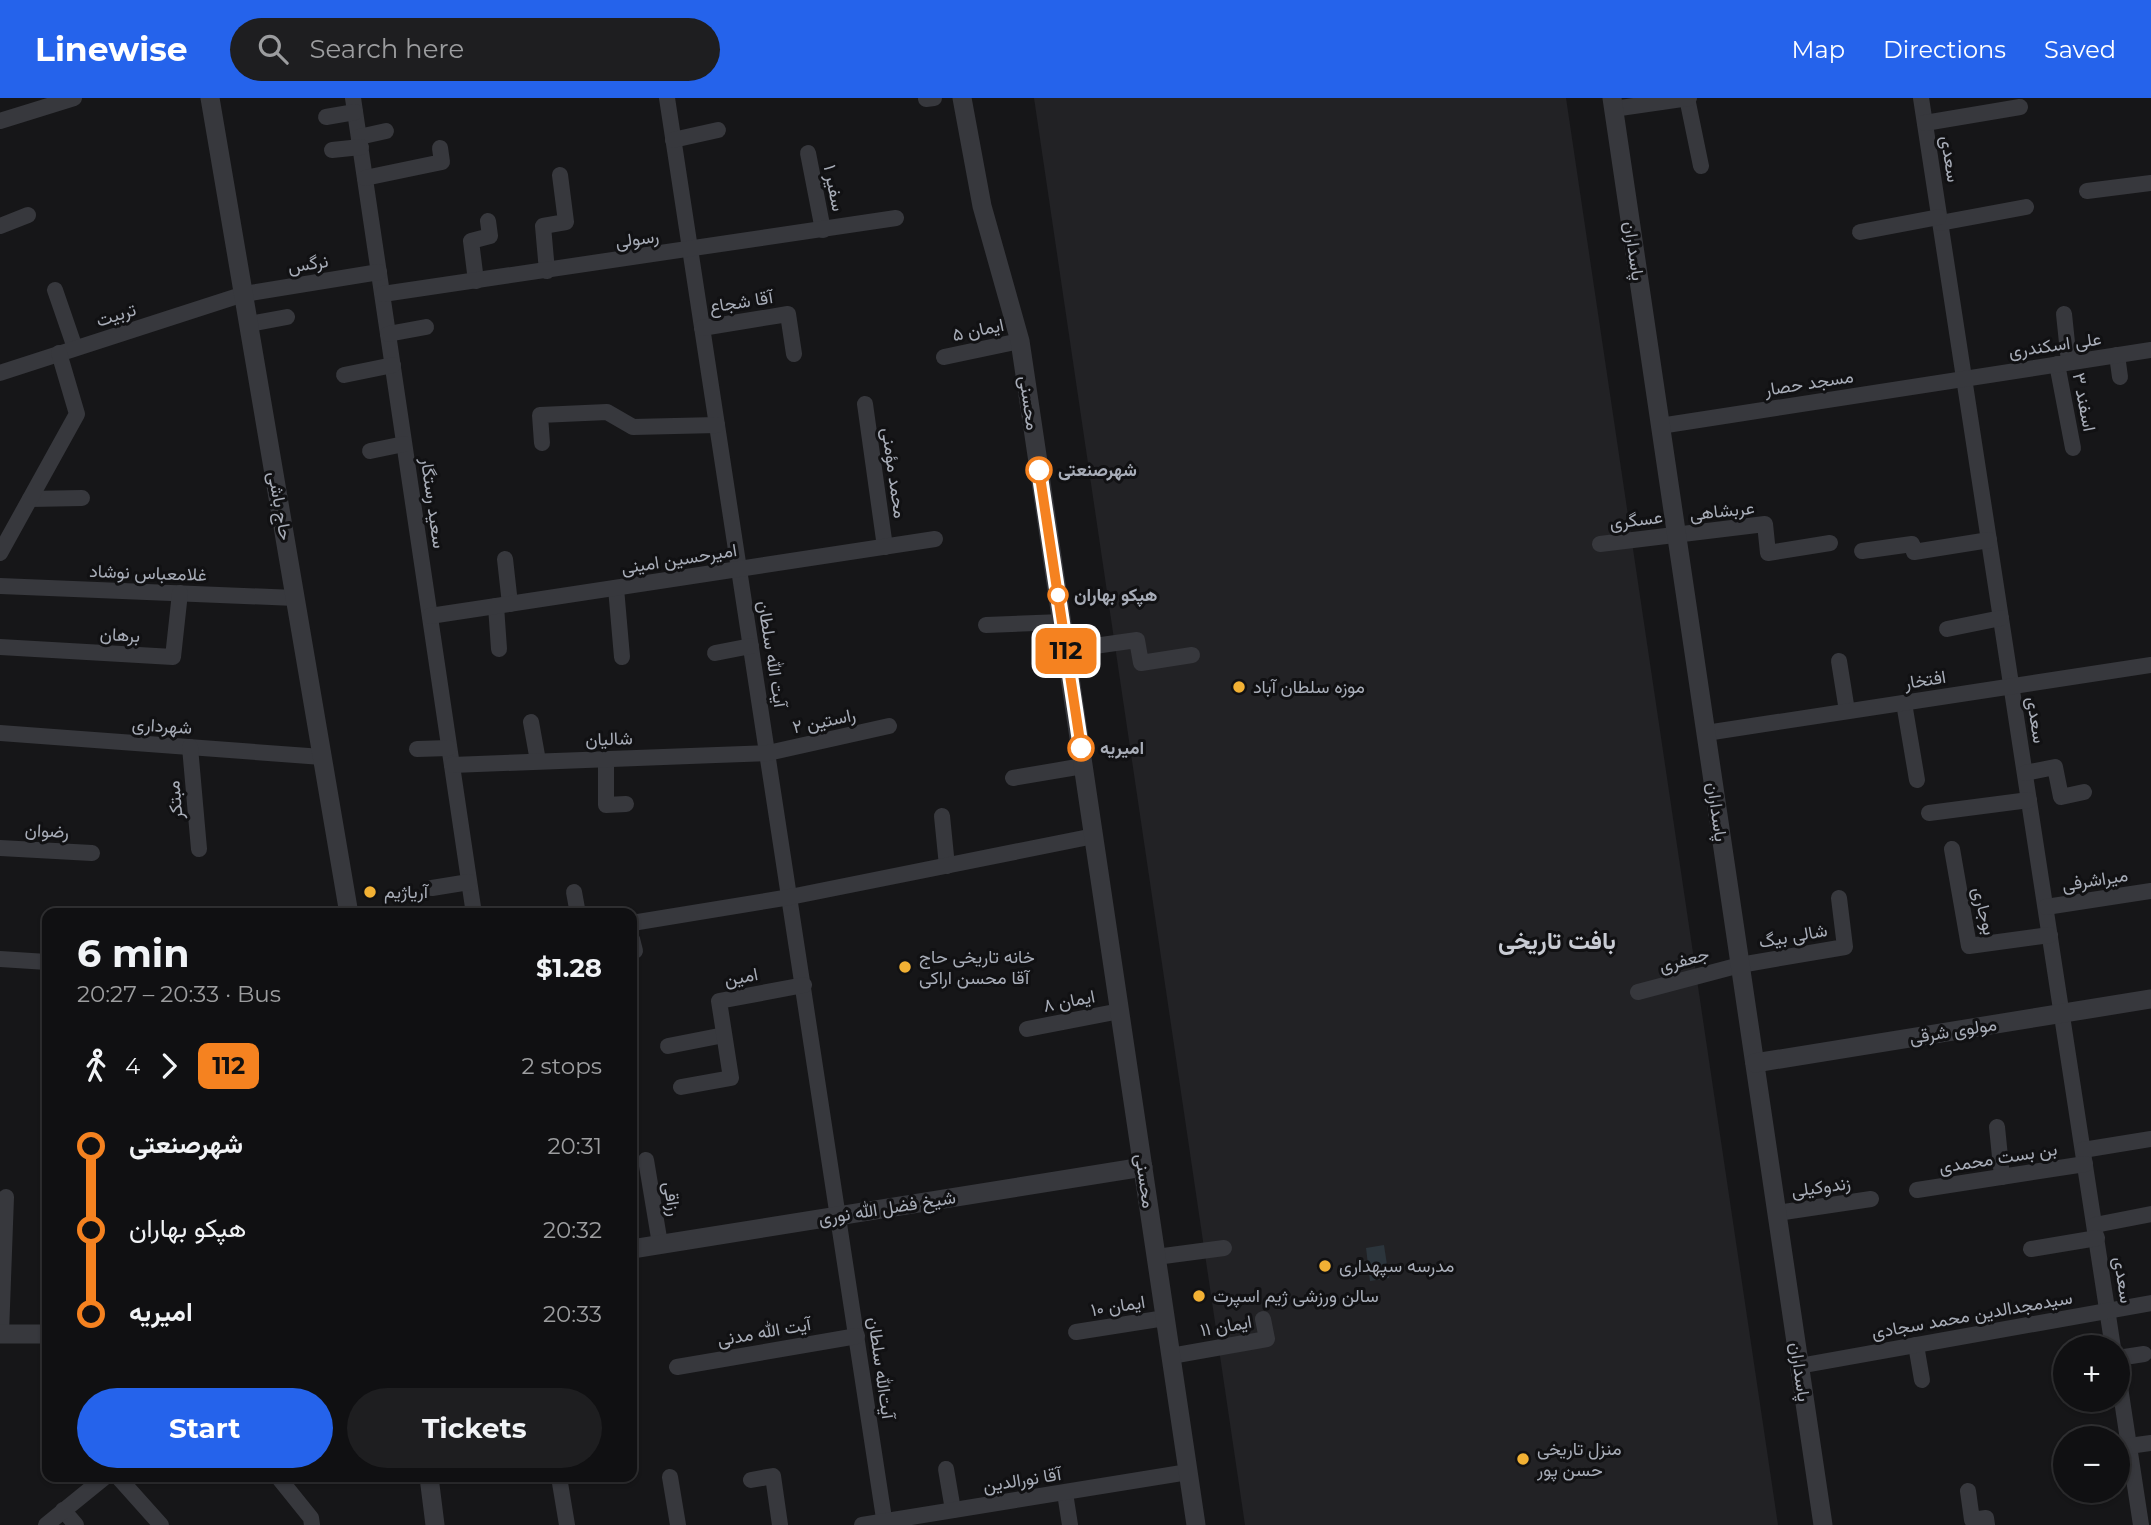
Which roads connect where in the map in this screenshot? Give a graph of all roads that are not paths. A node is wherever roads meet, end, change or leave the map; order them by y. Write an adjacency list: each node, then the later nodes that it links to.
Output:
1 (74, 98): 13 (street)
2 (210, 98): 40 (street, حاج باشی)
3 (667, 98): 17 (street, آیت الله سلطان)
4 (934, 98): 8 (street)
5 (962, 98): 48 (street, محسنی)
6 (1688, 98): 9 (street); 22 (street)
7 (1921, 98): 14 (street, سعدی)
8 (926, 99)
9 (1612, 104): 62 (street, پاسداران)
10 (354, 105): 12 (street); 18 (street, سعید رستگار)
11 (2020, 107): 14 (street)
12 (326, 117)
13 (0, 121)
14 (1925, 123): 30 (street, سعدی)
15 (718, 130): 17 (street)
16 (386, 131): 18 (street)
17 (673, 140): 35 (street, آیت الله سلطان)
18 (360, 142): 20 (street); 24 (street, سعید رستگار)
19 (440, 148): 24 (street)
20 (332, 150)
21 (808, 153): 33 (street, سفیر ۱)
22 (1701, 166)
23 (560, 175): 36 (street)
24 (365, 178): 37 (street, سعید رستگار)
25 (2151, 183): 26 (street)
26 (2087, 191)
27 (2026, 206): 30 (street)
28 (28, 215): 32 (street)
29 (896, 218): 33 (street, رسولی)
30 (1940, 220): 34 (street); 58 (street, سعدی)
31 (488, 221): 38 (street)
32 (0, 226)
33 (823, 230): 35 (street, رسولی)
34 (1860, 232)
35 (690, 251): 36 (street, رسولی); 46 (street, آیت الله سلطان)
36 (547, 271): 38 (street, رسولی)
37 (379, 272): 40 (street, نرگس); 41 (street, سعید رستگار)
38 (476, 281): 41 (street, رسولی)
39 (55, 290): 50 (street)
40 (244, 294): 44 (street, حاج باشی); 50 (street, تربیت)
41 (383, 294): 47 (street, سعید رستگار)
42 (2064, 314): 54 (street, اسفند ۳)
43 (287, 317): 44 (street)
44 (249, 324): 82 (street, حاج باشی)
45 (426, 327): 47 (street)
46 (702, 328): 51 (street, آقا شجاع); 61 (street, آیت الله سلطان)
47 (388, 334): 55 (street, سعید رستگار)
48 (1020, 341): 53 (street, ایمان ۵); 86 (street, محسنی)
49 (2151, 350): 52 (street, علی اسکندری)
50 (67, 351): 56 (street, تربیت); 68 (street)
51 (794, 354)
52 (2117, 355): 54 (street, علی اسکندری); 59 (street)
53 (944, 357)
54 (2063, 363): 58 (street, علی اسکندری); 65 (street, اسفند ۳)
55 (393, 365): 57 (street); 64 (street, سعید رستگار)
56 (0, 373)
57 (344, 374)
58 (1964, 377): 62 (street, مسجد حصار); 71 (street, سعدی)
59 (2120, 377)
60 (865, 404): 74 (street, محمد مؤمنی)
61 (717, 425): 63 (street); 78 (street, آیت الله سلطان)
62 (1660, 426): 69 (street, پاسداران)
63 (542, 443)
64 (404, 444): 66 (street); 84 (street, سعید رستگار)
65 (2073, 448)
66 (370, 451)
67 (82, 498): 68 (street)
68 (30, 499): 76 (street)
69 (1676, 535): 72 (street, عربشاهی); 73 (street, عسگری); 104 (street, پاسداران)
70 (935, 540): 74 (street, امیرحسین امینی)
71 (1989, 540): 75 (street); 85 (street, سعدی)
72 (1830, 543)
73 (1600, 544)
74 (885, 547): 78 (street, امیرحسین امینی)
75 (1862, 551)
76 (0, 553)
77 (505, 559): 83 (street)
78 (740, 569): 80 (street, امیرحسین امینی); 89 (street, آیت الله سلطان)
79 (0, 586): 81 (street, غلامعباس نوشاد)
80 (616, 588): 83 (street, امیرحسین امینی); 95 (street)
81 (180, 593): 82 (street, غلامعباس نوشاد); 90 (street, برهان)
82 (295, 598): 109 (street, حاج باشی)
83 (503, 605): 84 (street, امیرحسین امینی); 91 (street)
84 (430, 616): 106 (street, سعید رستگار)
85 (2001, 618): 88 (street); 98 (street, سعدی)
86 (1062, 622): 87 (street); 92 (street, محسنی)
87 (986, 625)
88 (1947, 629)
89 (751, 646): 93 (street); 108 (street, آیت الله سلطان)
90 (0, 647)
91 (499, 649)
92 (1066, 650): 94 (street); 113 (street, محسنی)
93 (715, 653)
94 (1192, 655)
95 (622, 657)
96 (1839, 661): 100 (street)
97 (2151, 665): 98 (street, افتخار)
98 (2011, 686): 99 (street, افتخار); 114 (street, سعدی)
99 (1904, 703): 100 (street, افتخار); 116 (street)
100 (1847, 711): 104 (street, افتخار)
101 (531, 722): 111 (street)
102 (889, 726): 108 (street, راستین ۲)
103 (0, 733): 105 (street, شهرداری)
104 (1706, 733): 142 (street, پاسداران)
105 (190, 747): 109 (street, شهرداری); 124 (street, مبتکر)
106 (449, 748): 107 (street); 112 (street, سعید رستگار)
107 (417, 749)
108 (768, 752): 110 (street, شالیان); 132 (street, آیت الله سلطان)
109 (322, 757): 135 (street, حاج باشی)
110 (606, 759): 111 (street, شالیان); 119 (street)
111 (538, 761): 112 (street, شالیان)
112 (452, 765): 128 (street, سعید رستگار)
113 (1083, 766): 115 (street); 122 (street, محسنی)
114 (2025, 773): 117 (street); 118 (street, سعدی)
115 (1013, 778)
116 (1917, 780)
117 (2084, 792)
118 (2029, 800): 120 (street); 134 (street, سعدی)
119 (626, 804)
120 (1928, 813)
121 (942, 816): 127 (street)
122 (1094, 836): 127 (street); 146 (street, محسنی)
123 (0, 848): 126 (street, رضوان)
124 (199, 849)
125 (1951, 849): 139 (street, بوجاری)
126 (92, 853)
127 (947, 866): 132 (street)
128 (469, 882): 129 (street); 136 (street, سعید رستگار)
129 (432, 888)
130 (2151, 891): 134 (street, میراشرفی)
131 (574, 892): 137 (street)
132 (790, 897): 138 (street); 143 (street, آیت الله سلطان)
133 (1839, 898): 142 (street, شالی بیگ)
134 (2046, 907): 139 (street, سعدی)
135 (348, 908)
136 (473, 908)
137 (577, 908)
138 (637, 922)
139 (2050, 935): 147 (street, سعدی)
140 (0, 959): 141 (street)
141 (42, 962)
142 (1740, 965): 144 (street, جعفری); 151 (street, پاسداران)
143 (804, 985): 149 (street, امین); 164 (street, آیت الله سلطان)
144 (1638, 992)
145 (2151, 999): 147 (street, مولوی شرقی)
146 (1120, 1011): 148 (street, ایمان ۸); 157 (street, محسنی)
147 (2062, 1014): 151 (street, مولوی شرقی); 155 (street, سعدی)
148 (1027, 1029)
149 (724, 1035): 150 (street); 152 (street, امین)
150 (668, 1046)
151 (1755, 1063): 162 (street, پاسداران)
152 (681, 1087)
153 (1997, 1126): 158 (street)
154 (2151, 1139): 155 (street, بن بست محمدی)
155 (2084, 1157): 158 (street, بن بست محمدی); 165 (street, سعدی)
156 (646, 1160): 166 (street, رزاقی)
157 (1143, 1167): 164 (street, شیخ فضل الله نوری); 170 (street, محسنی)
158 (2002, 1177): 159 (street, بن بست محمدی)
159 (1917, 1191)
160 (6, 1198): 176 (street)
161 (1871, 1199): 162 (street, زندوکیلی)
162 (1777, 1213): 184 (street, پاسداران)
163 (2151, 1214): 165 (street)
164 (839, 1216): 166 (street, شیخ فضل الله نوری); 179 (street, آیت‌الله سلطان)
165 (2096, 1232): 169 (street); 172 (street, سعدی)
166 (660, 1244): 167 (street, شیخ فضل الله نوری)
167 (637, 1248)
168 (1224, 1248): 170 (street)
169 (2031, 1249)
170 (1162, 1256): 173 (street, محسنی); 182 (street, محسنی)
171 (2151, 1303): 172 (street, سیدمجدالدین محمد سجادی)
172 (2108, 1311): 178 (street, سعدی); 180 (street, سیدمجدالدین محمد سجادی)
173 (1165, 1318): 175 (street, ایمان ۱۰); 182 (street, محسنی)
174 (1263, 1319): 182 (street, ایمان ۱۱)
175 (1076, 1332)
176 (1, 1334): 177 (street)
177 (42, 1334)
178 (2111, 1335)
179 (857, 1336): 185 (street, آیت الله مدنی); 203 (street, آیت‌الله سلطان)
180 (1916, 1345): 184 (street, سیدمجدالدین محمد سجادی); 186 (street)
181 (2144, 1353): 183 (street)
182 (1177, 1355): 191 (street, محسنی); 215 (street, محسنی)
183 (2130, 1356)
184 (1799, 1366): 216 (street, پاسداران)
185 (677, 1367)
186 (1922, 1380)
187 (2151, 1443): 188 (street)
188 (2130, 1446)
189 (2130, 1453): 218 (street)
190 (946, 1469): 202 (street)
191 (1188, 1472): 200 (street, آقا نورالدین); 214 (street, محسنی)
192 (670, 1477): 210 (street)
193 (751, 1480): 211 (street)
194 (98, 1482): 201 (street)
195 (122, 1482): 206 (street)
196 (282, 1482): 207 (street)
197 (430, 1482): 208 (street)
198 (560, 1482): 209 (street)
199 (1968, 1491): 217 (street)
200 (1065, 1493): 202 (street, آقا نورالدین); 213 (street)
201 (62, 1510): 204 (street); 205 (street)
202 (953, 1510): 203 (street, آقا نورالدین)
203 (885, 1523): 212 (street, آقا نورالدین)
204 (46, 1525)
205 (76, 1525)
206 (161, 1525)
207 (312, 1525)
208 (435, 1525)
209 (567, 1525)
210 (678, 1525)
211 (780, 1525)
212 (862, 1525)
213 (1070, 1525)
214 (1196, 1525)
215 (1208, 1525)
216 (1823, 1525)
217 (1987, 1525)
218 (2141, 1525)

